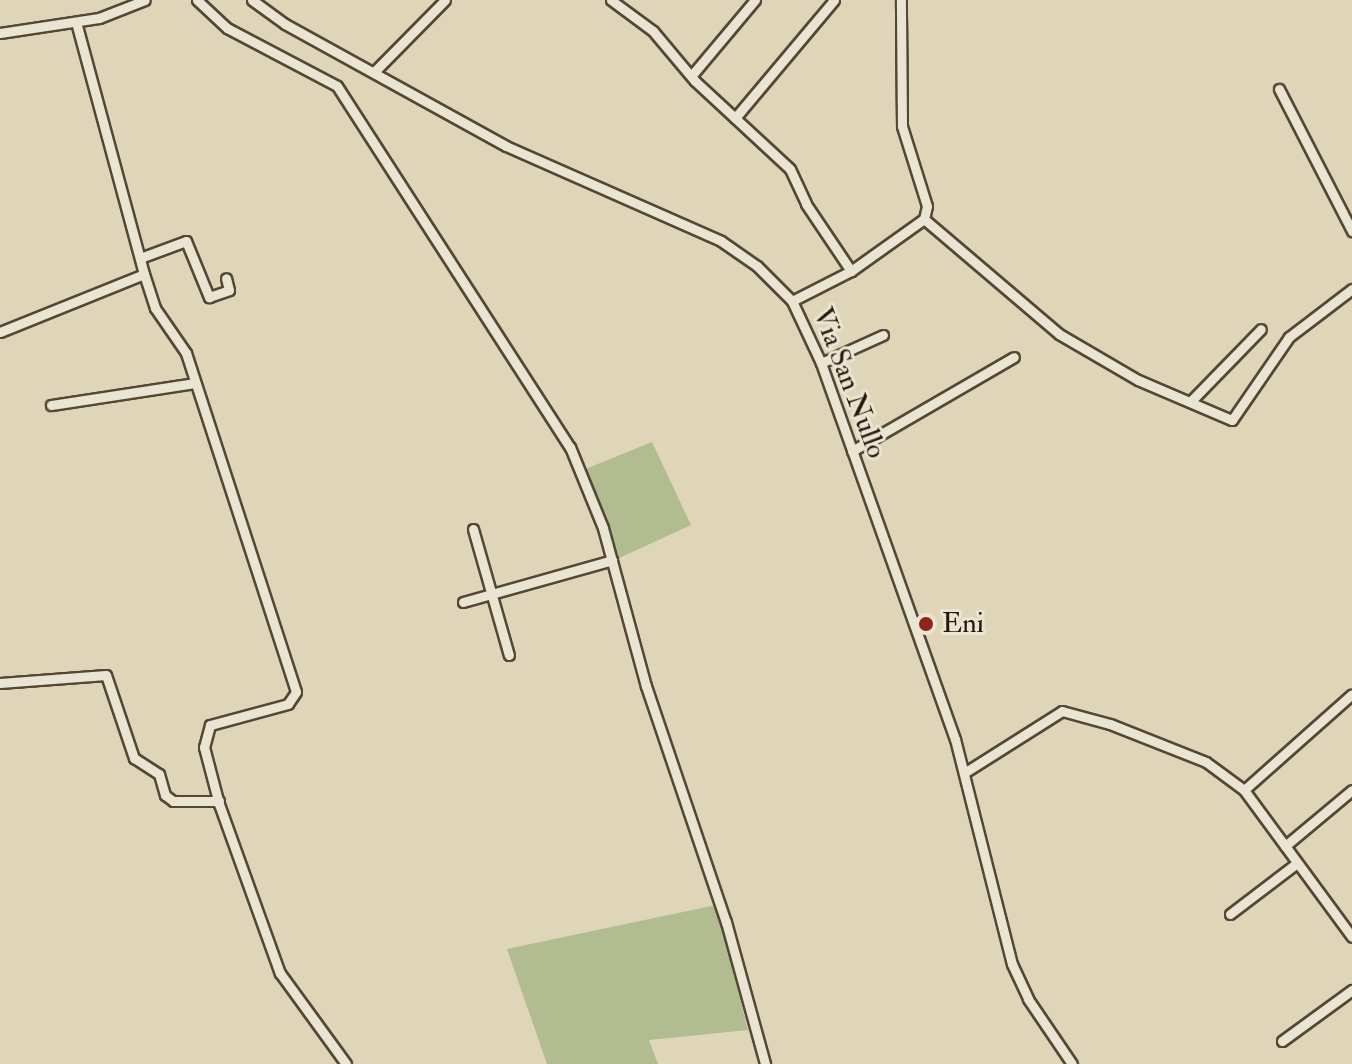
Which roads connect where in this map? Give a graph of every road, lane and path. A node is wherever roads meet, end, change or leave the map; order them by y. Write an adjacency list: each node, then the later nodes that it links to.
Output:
1 (145, 0): 9 (street)
2 (197, 0): 33 (street)
3 (252, 0): 11 (street, Via San Nullo)
4 (445, 0): 11 (street)
5 (611, 0): 12 (street)
6 (755, 0): 12 (street)
7 (834, 0): 14 (street)
8 (901, 0): 15 (street)
9 (76, 22): 10 (street); 17 (street)
10 (0, 33)
11 (374, 72): 22 (street, Via San Nullo)
12 (692, 75): 14 (street)
13 (1279, 89): 16 (street)
14 (735, 118): 18 (street)
15 (924, 219): 18 (street); 29 (street)
16 (1352, 231)
17 (140, 258): 19 (street); 20 (street)
18 (851, 271): 22 (street)
19 (144, 274): 24 (street); 28 (street)
20 (226, 278)
21 (1352, 289): 29 (street)
22 (792, 301): 27 (street, Via San Nullo)
23 (1261, 329): 29 (street)
24 (0, 332)
25 (883, 335): 27 (street)
26 (1014, 357): 31 (street)
27 (821, 363): 31 (street, Via San Nullo)
28 (195, 383): 30 (street); 42 (street)
29 (1191, 401)
30 (51, 405)
31 (852, 451): 39 (street, Via San Nullo)
32 (473, 529): 34 (street)
33 (612, 560): 34 (street); 50 (street)
34 (491, 593): 35 (street); 36 (street)
35 (463, 602)
36 (509, 655)
37 (0, 683): 42 (street)
38 (1352, 694): 40 (street)
39 (964, 773): 40 (street); 51 (street, Via San Nullo)
40 (1244, 790): 43 (street)
41 (1352, 790): 43 (street)
42 (219, 801): 49 (street)
43 (1285, 846): 44 (street)
44 (1297, 863): 45 (street); 46 (street)
45 (1230, 914)
46 (1352, 937)
47 (1352, 990): 48 (street)
48 (1282, 1041)
49 (346, 1064)
50 (765, 1064)
51 (1072, 1064)

